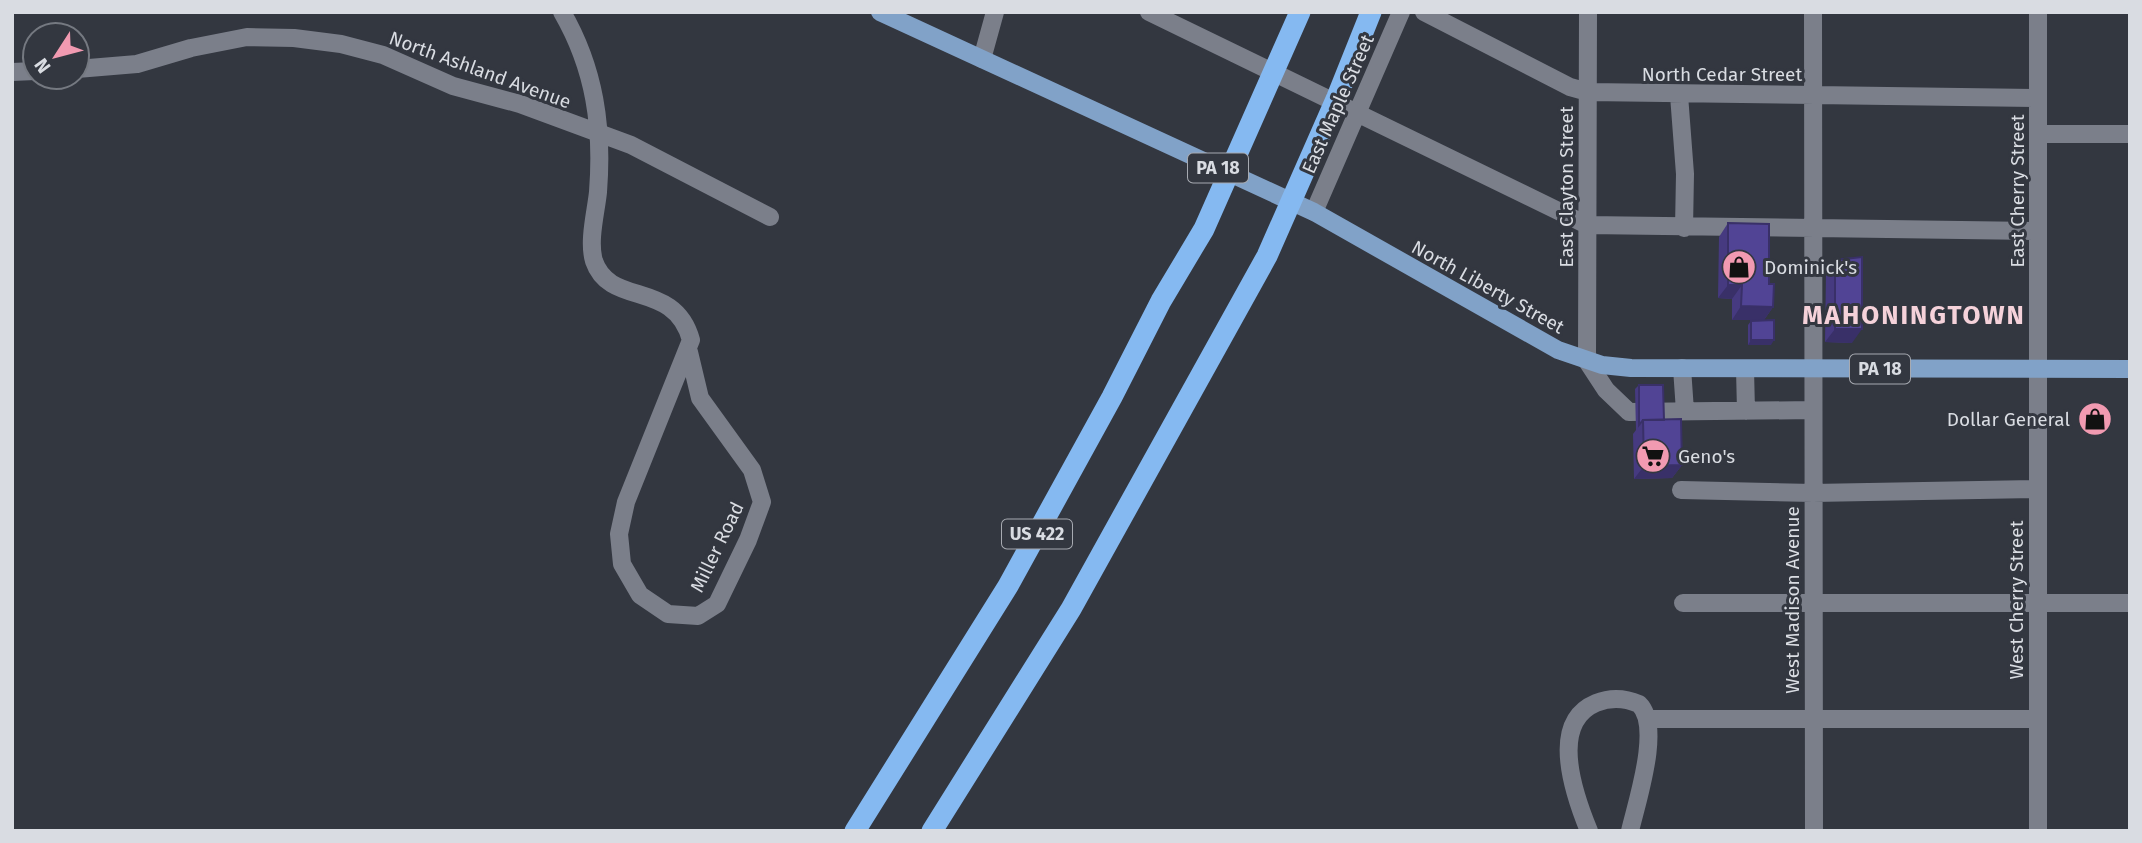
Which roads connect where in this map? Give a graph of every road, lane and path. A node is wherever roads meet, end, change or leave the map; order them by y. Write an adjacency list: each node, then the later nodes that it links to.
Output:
1 (562, 12): 21 (street, Miller Road)
2 (880, 12): 12 (main road, North Liberty Street / PA 18)
3 (995, 12): 12 (street)
4 (1149, 12): 18 (street)
5 (1300, 12): 48 (highway, US 422)
6 (1371, 12): 49 (highway, US 422)
7 (1401, 12): 18 (street, East Maple Street)
8 (1424, 12): 14 (street, North Cedar Street)
9 (1588, 12): 14 (street, East Clayton Street)
10 (1812, 12): 16 (street, West Madison Avenue)
11 (2038, 12): 17 (street, East Cherry Street)
12 (982, 59): 22 (main road, North Liberty Street / PA 18)
13 (91, 68): 21 (street, North Ashland Avenue)
14 (1588, 92): 15 (street, North Cedar Street); 24 (street, East Clayton Street)
15 (1679, 95): 16 (street, North Cedar Street); 26 (street)
16 (1813, 96): 17 (street, North Cedar Street); 25 (street, West Madison Avenue)
17 (2038, 98): 19 (street, East Cherry Street)
18 (1357, 112): 22 (street, East Maple Street); 24 (street)
19 (2038, 134): 20 (street); 27 (street, East Cherry Street)
20 (2130, 134)
21 (599, 135): 23 (street, North Ashland Avenue); 28 (street, Miller Road)
22 (1314, 212): 29 (main road, North Liberty Street / PA 18)
23 (770, 217)
24 (1587, 226): 26 (street); 29 (street, East Clayton Street)
25 (1813, 227): 26 (street); 27 (street); 32 (street, West Madison Avenue)
26 (1684, 228)
27 (2038, 231): 33 (street, East Cherry Street)
28 (689, 352): 28 (street, Miller Road)
29 (1587, 361): 30 (main road, North Liberty Street / PA 18); 36 (street)
30 (1682, 368): 31 (main road, North Liberty Street / PA 18); 36 (street)
31 (1745, 369): 32 (main road, North Liberty Street / PA 18); 37 (street)
32 (1813, 369): 33 (main road, North Liberty Street / PA 18); 35 (street, West Madison Avenue)
33 (2038, 369): 34 (main road, North Liberty Street / PA 18); 38 (street, West Cherry Street)
34 (2130, 369)
35 (1813, 410): 37 (street); 40 (street, West Madison Avenue)
36 (1685, 411): 37 (street)
37 (1746, 411)
38 (2037, 489): 40 (street); 43 (street, West Cherry Street)
39 (1681, 490): 40 (street)
40 (1813, 493): 44 (street, West Madison Avenue)
41 (1683, 603): 44 (street)
42 (2130, 603): 43 (street)
43 (2037, 604): 44 (street); 46 (street, West Cherry Street)
44 (1814, 605): 47 (street, West Madison Avenue)
45 (1649, 719): 47 (street); 50 (street); 51 (street)
46 (2038, 719): 47 (street); 53 (street, West Cherry Street)
47 (1814, 720): 52 (street, West Madison Avenue)
48 (855, 831)
49 (932, 831)
50 (1589, 831)
51 (1630, 831)
52 (1814, 831)
53 (2038, 831)

